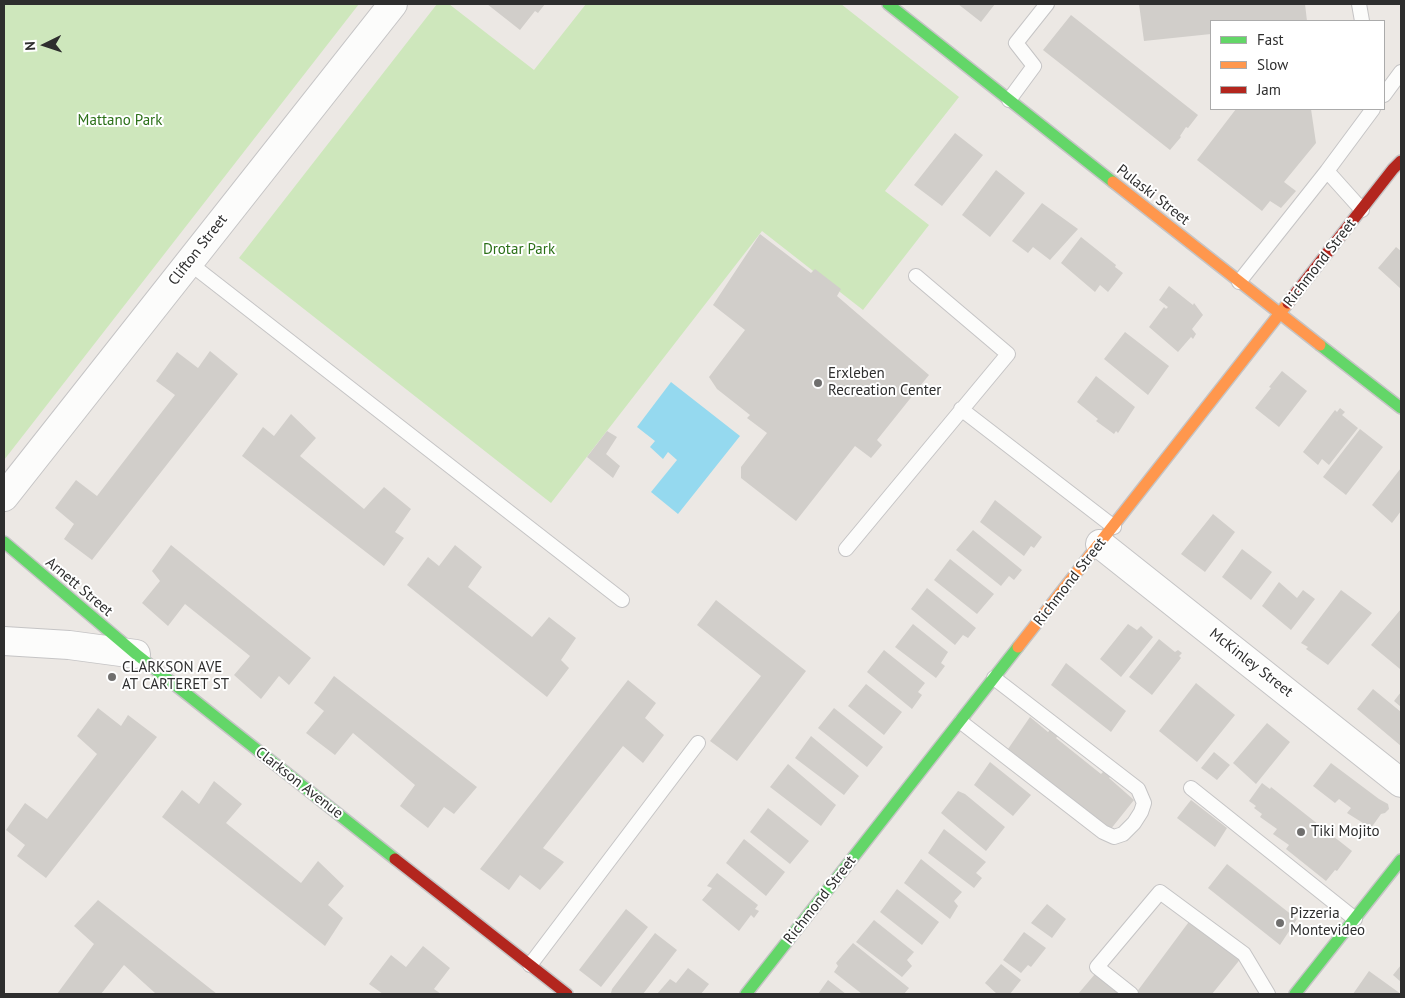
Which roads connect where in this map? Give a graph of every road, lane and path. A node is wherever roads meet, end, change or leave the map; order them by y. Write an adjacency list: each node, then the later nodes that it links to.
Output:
1 (394, 4): 13 (street, Clifton Street)
2 (888, 4): 8 (street, Pulaski Street)
3 (1047, 4): 8 (lane)
4 (1359, 4): 5 (lane)
5 (1362, 20)
6 (1401, 72): 7 (lane)
7 (1385, 94)
8 (1009, 100): 15 (street, Pulaski Street)
9 (1372, 110): 11 (lane)
10 (1399, 161): 12 (street, Richmond Street)
11 (1327, 171): 12 (lane); 15 (lane)
12 (1362, 210): 16 (street, Richmond Street)
13 (188, 262): 19 (street, Clifton Street); 23 (lane)
14 (916, 276): 18 (lane)
15 (1239, 282): 16 (street, Pulaski Street)
16 (1280, 315): 17 (street, Pulaski Street); 20 (street, Richmond Street)
17 (1401, 408)
18 (961, 409): 20 (lane); 22 (lane)
19 (4, 497)
20 (1107, 535): 26 (street, Richmond Street); 29 (street, McKinley Street)
21 (4, 542): 25 (street, Arnett Street)
22 (846, 548)
23 (622, 600)
24 (4, 641): 25 (street)
25 (136, 654): 33 (street, Clarkson Avenue)
26 (994, 678): 27 (street, Richmond Street); 27 (lane)
27 (960, 722): 35 (street, Richmond Street)
28 (698, 743): 33 (lane)
29 (1401, 783)
30 (1190, 788): 32 (lane)
31 (1401, 860): 32 (street)
32 (1355, 919): 38 (street)
33 (530, 965): 34 (street, Clarkson Avenue)
34 (567, 994)
35 (746, 994)
36 (1131, 994): 37 (lane)
37 (1268, 994)
38 (1295, 994)

